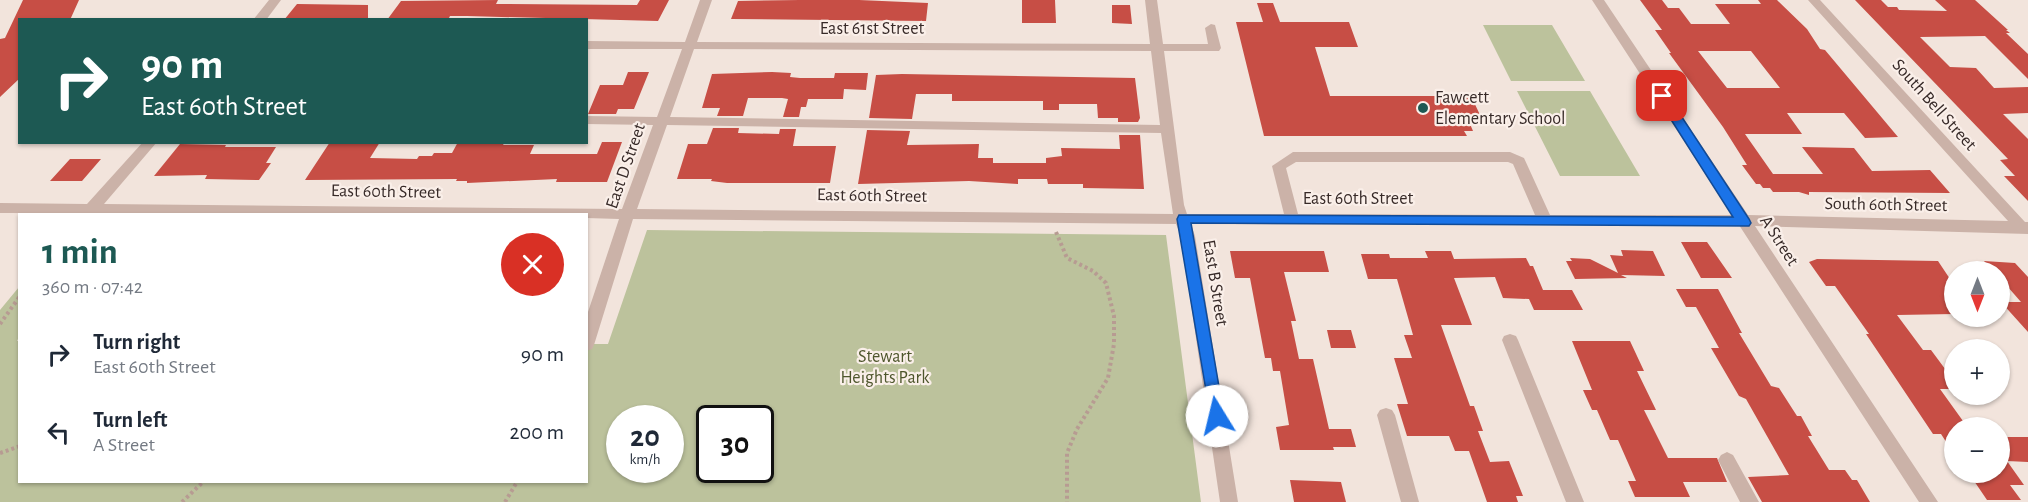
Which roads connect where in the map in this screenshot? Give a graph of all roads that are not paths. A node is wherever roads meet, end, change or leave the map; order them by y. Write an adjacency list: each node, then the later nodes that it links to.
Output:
1 (275, 0): 6 (street)
2 (706, 0): 9 (street, East D Street)
3 (1151, 0): 10 (street, East B Street)
4 (1598, 0): 21 (street, A Street)
5 (1814, 0): 22 (street, South Bell Street)
6 (261, 18)
7 (1211, 28): 10 (street, East 61st Street)
8 (588, 45): 9 (street, East 61st Street)
9 (688, 46): 10 (street, East 61st Street); 12 (street, East D Street)
10 (1157, 50): 13 (street, East B Street)
11 (588, 120): 12 (street)
12 (661, 121): 13 (street); 17 (street, East D Street)
13 (1167, 129): 19 (street, East B Street)
14 (149, 144): 16 (street)
15 (0, 208): 16 (street, East 60th Street)
16 (92, 208): 17 (street, East 60th Street)
17 (628, 213): 19 (street, East 60th Street); 23 (street, East D Street)
18 (1292, 218): 19 (street, East 60th Street); 20 (street, East 60th Street); 20 (street)
19 (1184, 219): 27 (street, East B Street)
20 (1545, 219): 21 (street, East 60th Street)
21 (1744, 223): 22 (street, South 60th Street); 31 (street, A Street)
22 (2026, 229)
23 (588, 339)
24 (1510, 340): 29 (street)
25 (1386, 415): 28 (street)
26 (1726, 460): 30 (street)
27 (1230, 502)
28 (1410, 502)
29 (1575, 502)
30 (1750, 502)
31 (1929, 502)

